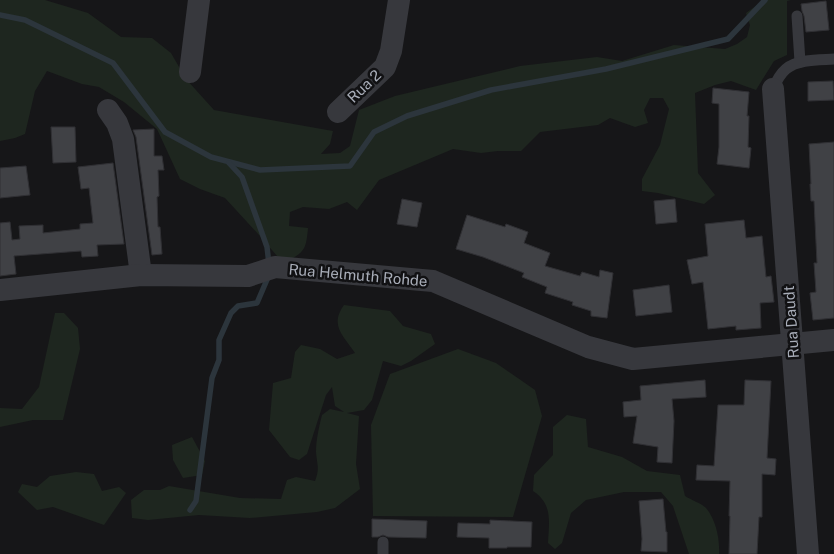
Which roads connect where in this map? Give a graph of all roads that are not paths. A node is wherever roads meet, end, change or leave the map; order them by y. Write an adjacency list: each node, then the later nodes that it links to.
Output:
1 (199, 0): 6 (street)
2 (399, 0): 9 (street, Rua 2)
3 (797, 16): 5 (lane)
4 (834, 58): 5 (lane)
5 (800, 62): 7 (lane)
6 (190, 72)
7 (773, 89): 13 (street, Rua Daudt)
8 (108, 110): 10 (street)
9 (338, 112)
10 (141, 275): 11 (street, Rua Helmuth Rohde); 13 (street, Rua Helmuth Rohde)
11 (0, 290)
12 (834, 340): 13 (street, Rua Helmuth Rohde)
13 (792, 344): 16 (street, Rua Daudt)
14 (383, 542): 15 (lane)
15 (383, 554)
16 (808, 554)

